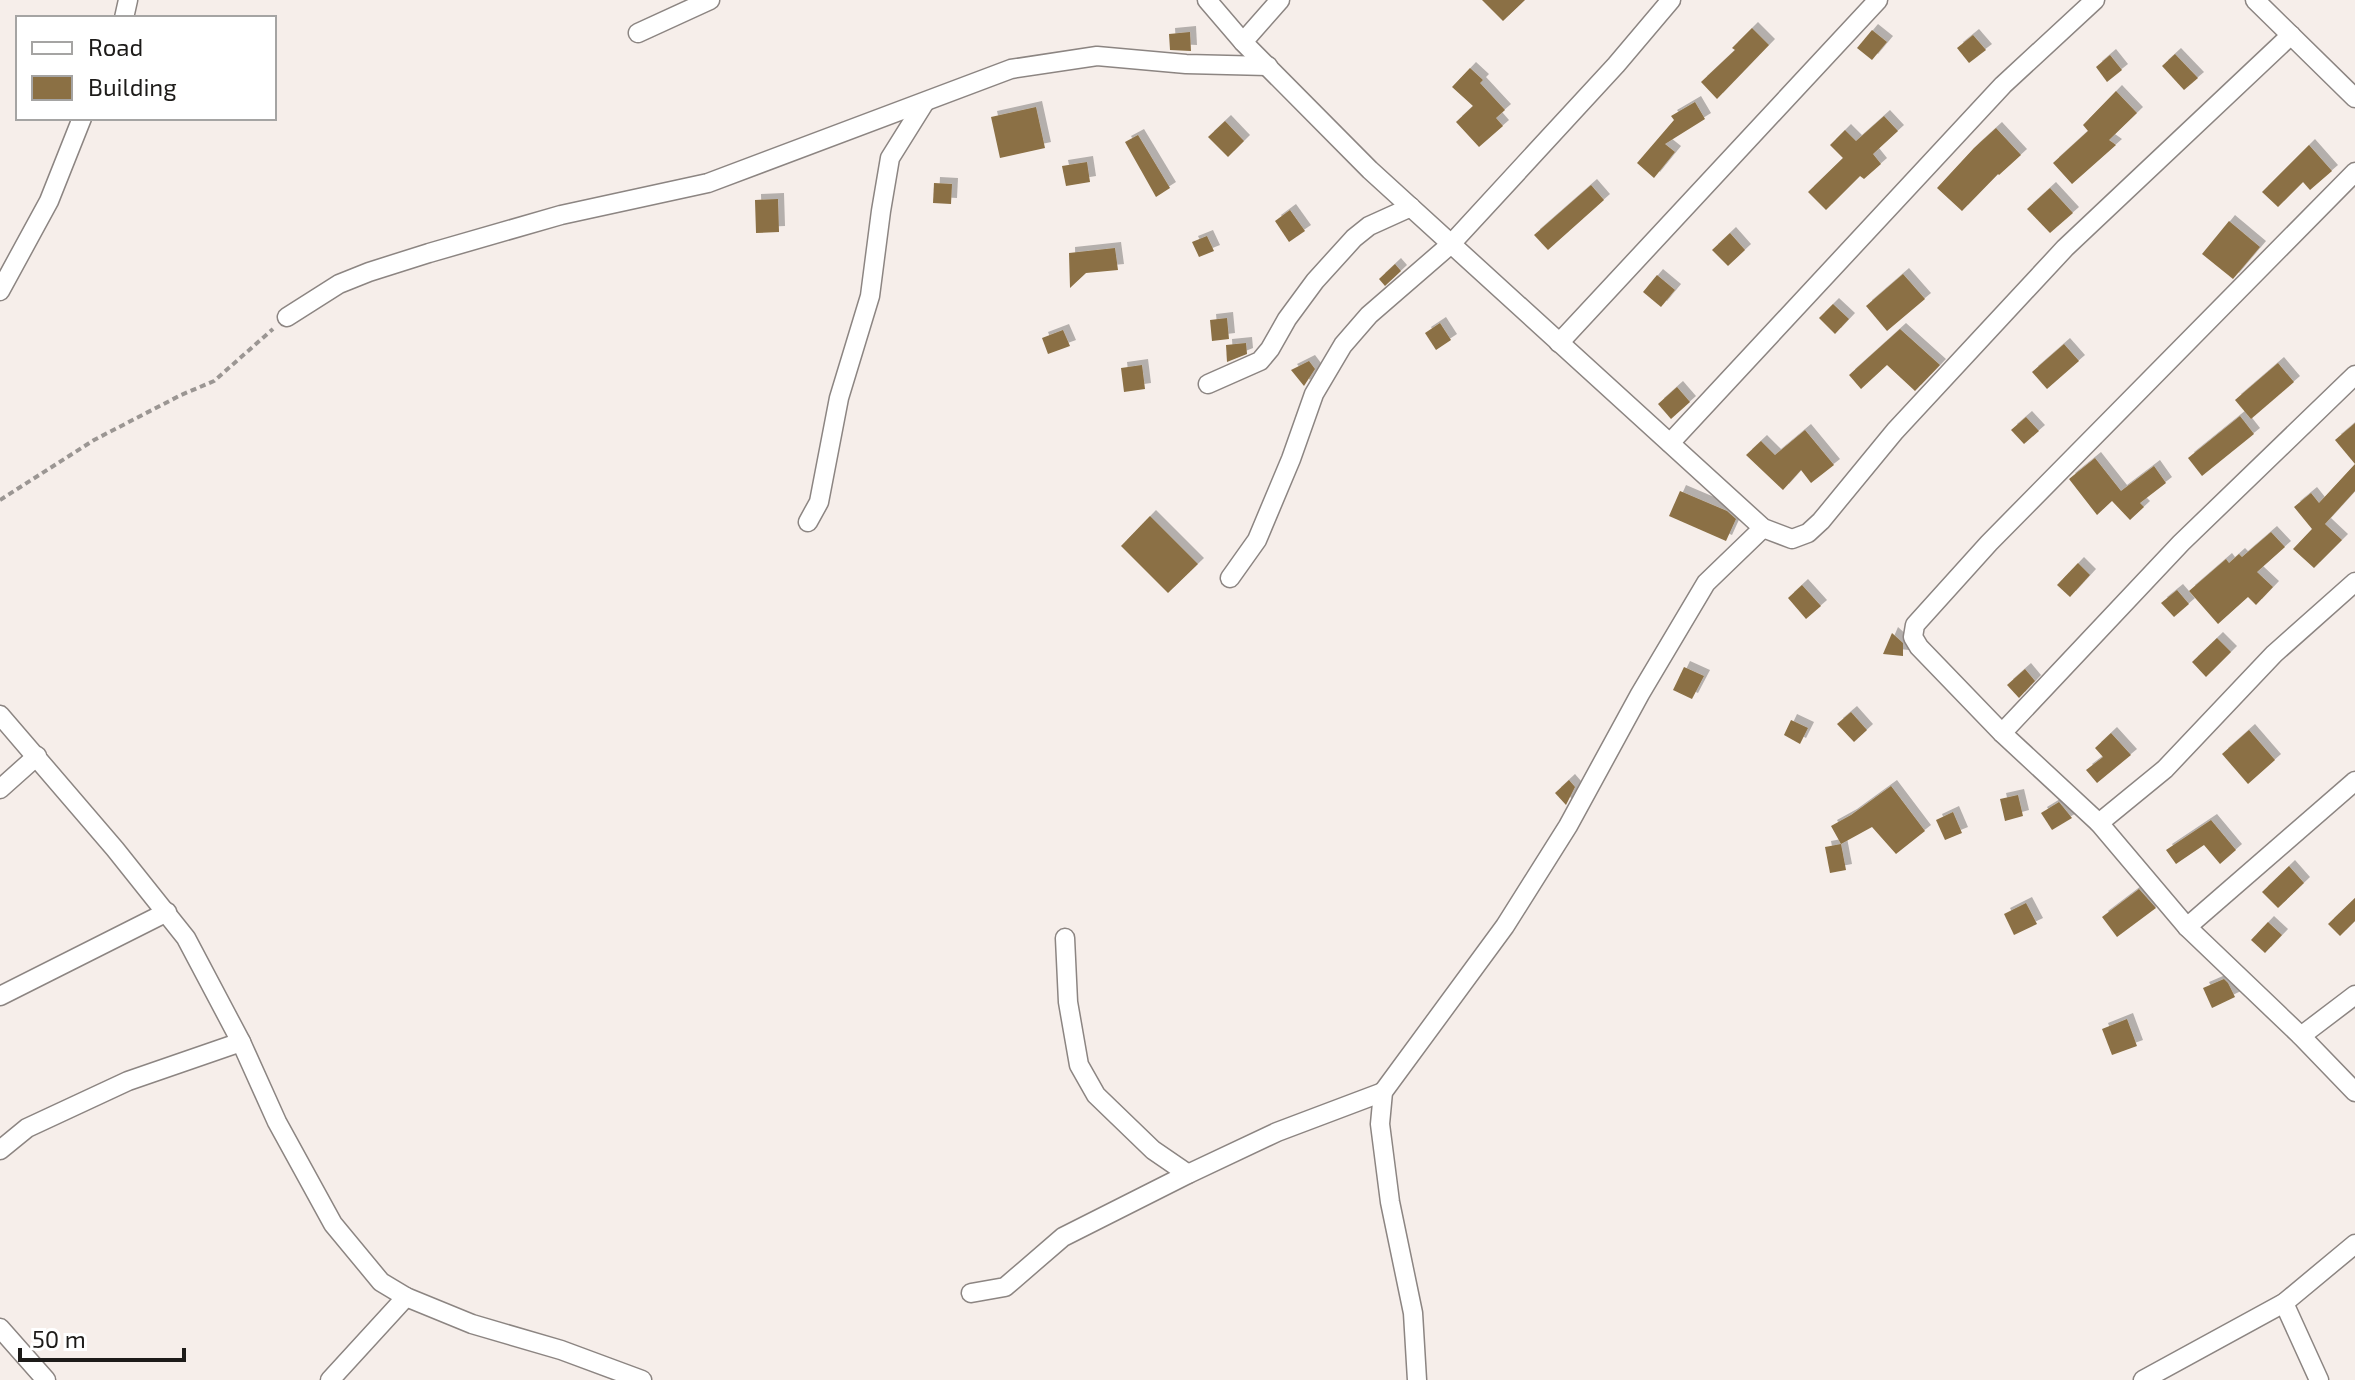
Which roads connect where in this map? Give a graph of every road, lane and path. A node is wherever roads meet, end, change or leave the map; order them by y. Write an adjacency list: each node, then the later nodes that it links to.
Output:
1 (710, 0): 8 (street)
2 (1207, 0): 10 (street)
3 (1280, 0): 10 (street)
4 (1671, 0): 17 (street)
5 (1878, 0): 20 (street)
6 (2095, 0): 23 (street)
7 (2255, 0): 9 (street)
8 (638, 33)
9 (2291, 35): 12 (street); 26 (street)
10 (1243, 42): 11 (street)
11 (1268, 66): 13 (street); 16 (street)
12 (2354, 96)
13 (925, 102): 19 (street); 25 (street)
14 (81, 120): 18 (street)
15 (2355, 172): 30 (street)
16 (1411, 207): 17 (street); 22 (street)
17 (1451, 244): 20 (street); 27 (street)
18 (0, 291)
19 (287, 317): 24 (path)
20 (1559, 343): 23 (street)
21 (2355, 375): 30 (street)
22 (1208, 384)
23 (1670, 443): 26 (street)
24 (0, 500)
25 (808, 522)
26 (1763, 528): 42 (street)
27 (1230, 578)
28 (2355, 582): 34 (street)
29 (0, 715): 31 (street)
30 (2002, 733): 34 (street)
31 (37, 756): 33 (street); 35 (street)
32 (2355, 781): 36 (street)
33 (0, 789)
34 (2099, 823): 36 (street)
35 (167, 912): 39 (street); 41 (street)
36 (2187, 927): 40 (street)
37 (1065, 938): 45 (street)
38 (2355, 995): 40 (street)
39 (0, 996)
40 (2301, 1036): 43 (street)
41 (241, 1042): 44 (street); 48 (street)
42 (1383, 1092): 45 (street); 54 (street)
43 (2355, 1092)
44 (0, 1150)
45 (1188, 1174): 47 (street)
46 (2355, 1244): 49 (street)
47 (971, 1293)
48 (406, 1297): 52 (street); 53 (street)
49 (2284, 1303): 55 (street); 56 (street)
50 (0, 1328): 51 (street)
51 (46, 1380)
52 (330, 1380)
53 (642, 1380)
54 (1417, 1380)
55 (2143, 1380)
56 (2319, 1380)

